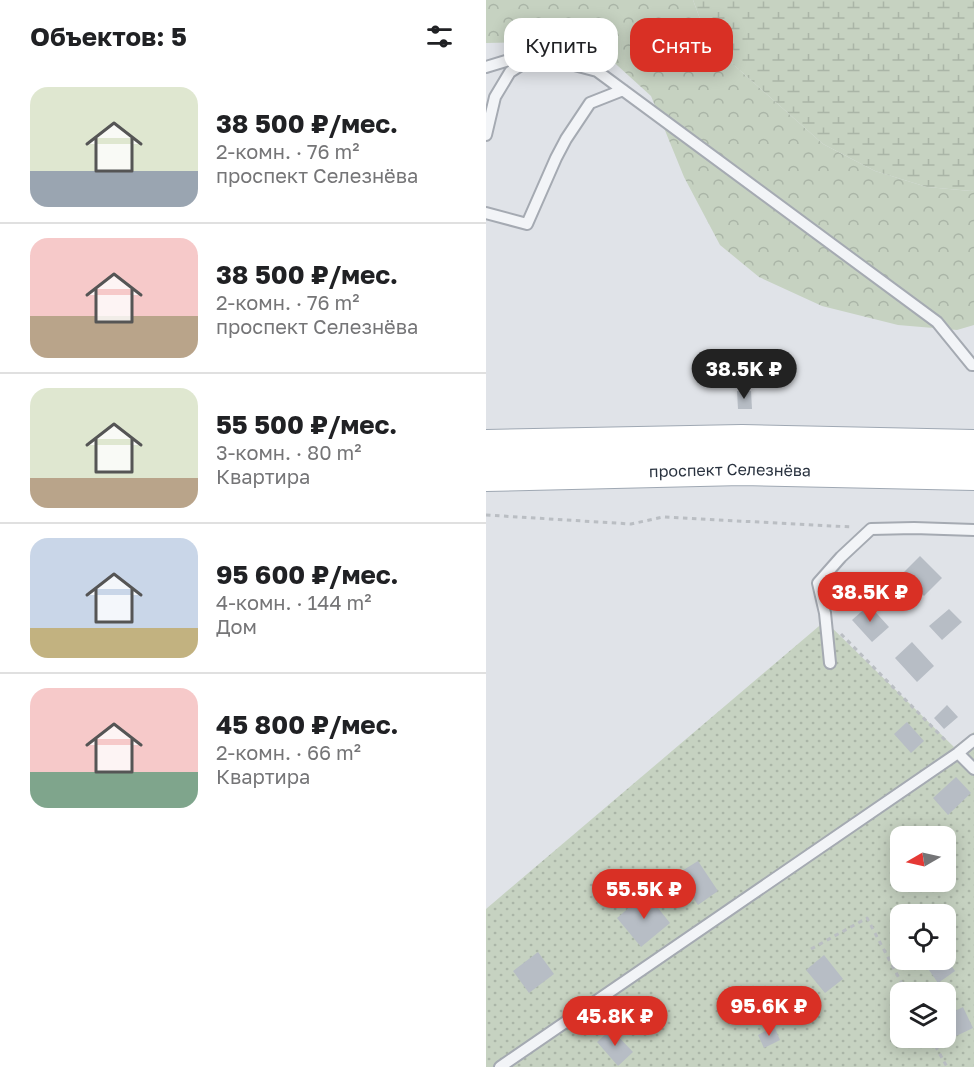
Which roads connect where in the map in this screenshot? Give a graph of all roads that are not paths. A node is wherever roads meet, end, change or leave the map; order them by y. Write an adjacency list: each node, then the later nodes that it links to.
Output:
1 (504, 62): 2 (lane)
2 (486, 67)
3 (510, 72): 6 (lane)
4 (598, 72): 5 (lane)
5 (623, 90): 7 (lane); 8 (lane)
6 (486, 135)
7 (486, 213)
8 (974, 365)
9 (486, 446): 10 (main road, проспект Селезнёва)
10 (974, 446)
11 (974, 474): 12 (main road, проспект Селезнёва)
12 (486, 475)
13 (974, 530): 14 (lane)
14 (830, 663)
15 (974, 740): 16 (lane)
16 (958, 753): 17 (lane); 18 (lane)
17 (974, 769)
18 (500, 1067)

